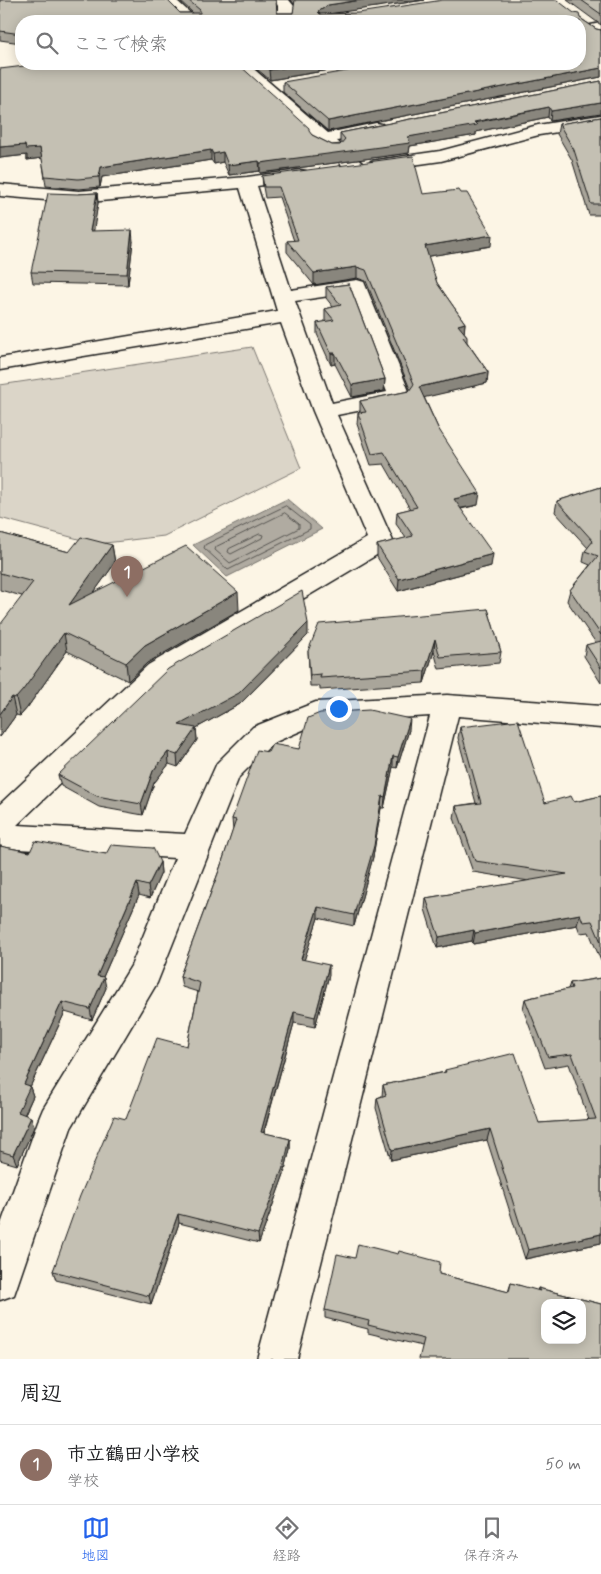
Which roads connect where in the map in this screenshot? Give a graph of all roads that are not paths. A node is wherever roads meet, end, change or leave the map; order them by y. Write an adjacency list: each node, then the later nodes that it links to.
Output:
1 (167, 0): 3 (street)
2 (282, 0): 4 (street)
3 (185, 15)
4 (285, 15)
5 (246, 70): 7 (street)
6 (284, 84): 7 (street)
7 (265, 88): 10 (street)
8 (601, 120): 11 (street)
9 (390, 126): 10 (street)
10 (321, 139): 11 (street)
11 (356, 168): 12 (street)
12 (338, 170)
13 (320, 172): 14 (street)
14 (247, 182): 15 (street); 16 (street)
15 (0, 190)
16 (286, 306): 17 (street); 18 (street); 18 (street)
17 (0, 364)
18 (324, 411): 21 (street)
19 (448, 706): 20 (street); 23 (street); 25 (street)
20 (601, 717)
21 (0, 822)
22 (0, 836): 23 (street)
23 (195, 847): 24 (street)
24 (0, 1281)
25 (277, 1359)

